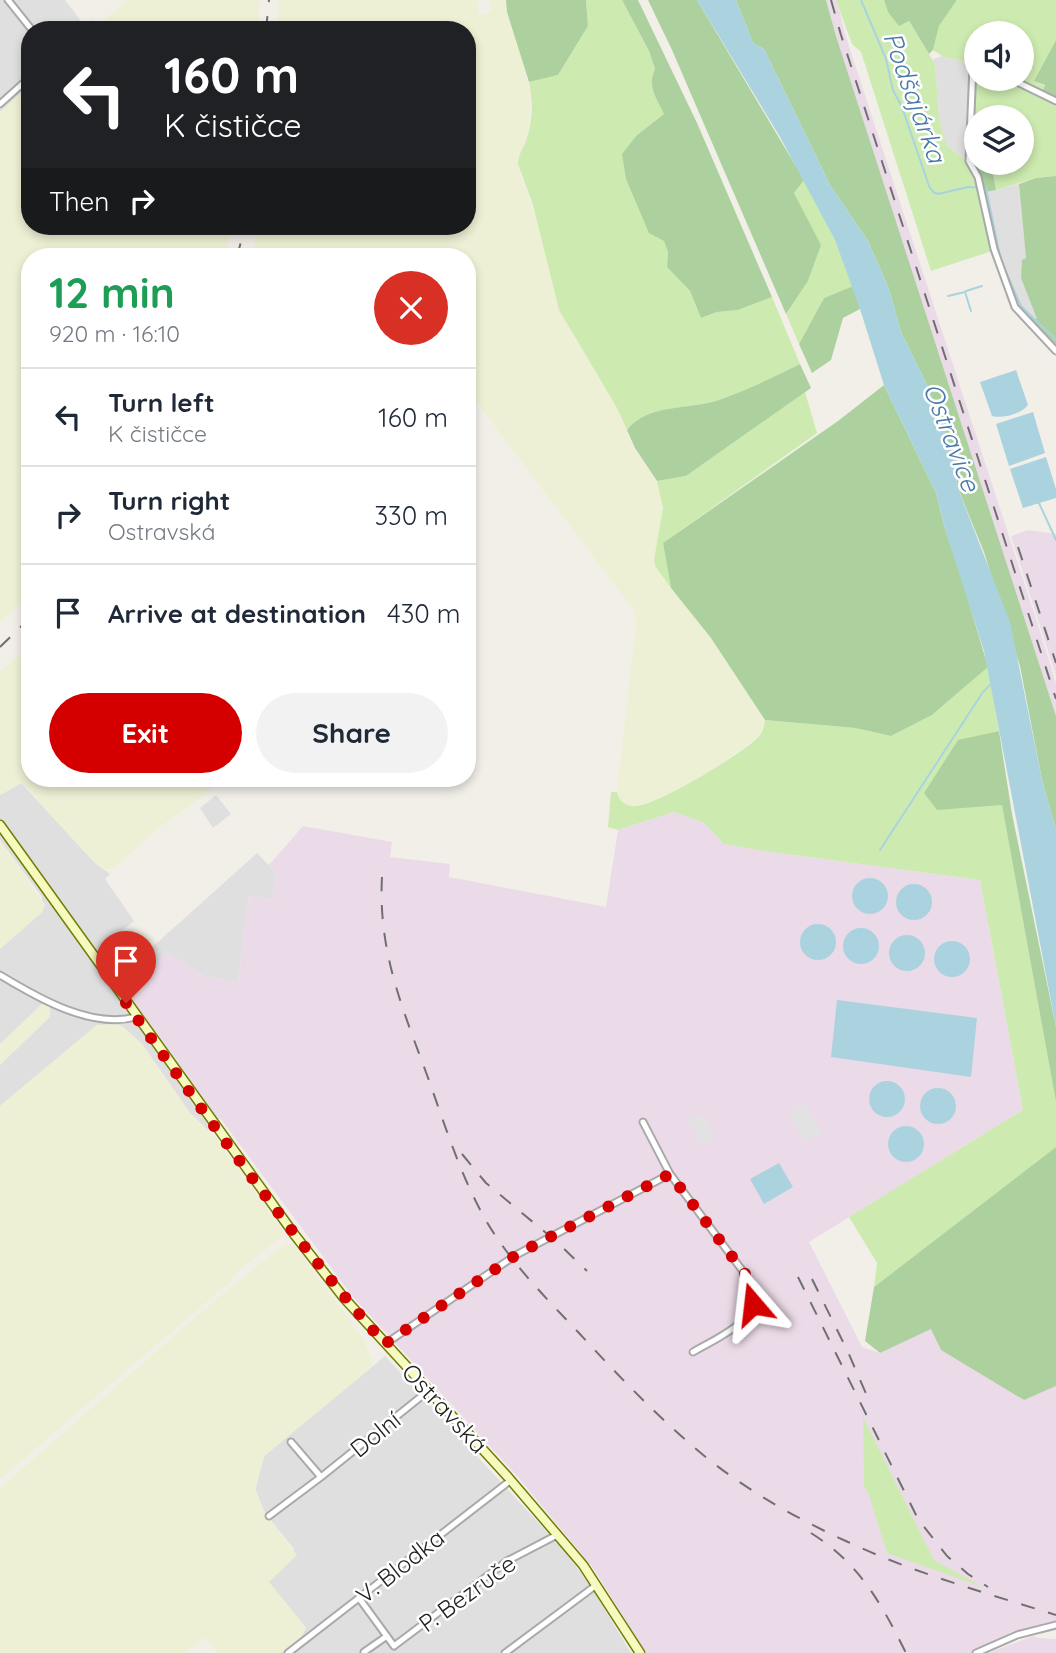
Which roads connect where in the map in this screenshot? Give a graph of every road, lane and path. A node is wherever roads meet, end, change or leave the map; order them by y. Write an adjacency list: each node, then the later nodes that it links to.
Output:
1 (8, 0): 2 (street)
2 (25, 21)
3 (21, 85): 7 (street)
4 (1034, 90): 6 (street)
5 (972, 91): 8 (street)
6 (1056, 101)
7 (0, 104)
8 (1056, 351)
9 (0, 825): 11 (street, Ostravská)
10 (0, 975): 11 (street)
11 (136, 1017): 14 (street, Ostravská)
12 (643, 1122): 13 (street)
13 (670, 1174): 14 (street); 15 (street)
14 (385, 1344): 16 (street, Ostravská)
15 (693, 1352)
16 (428, 1391): 18 (street, Dolní); 19 (street, Ostravská)
17 (291, 1441): 18 (street)
18 (321, 1477): 20 (street, Dolní)
19 (511, 1480): 21 (street, Ostravská); 23 (street, V. Blodka)
20 (269, 1516)
21 (557, 1535): 22 (street, Ostravská); 25 (street, P. Bezruče)
22 (596, 1586): 28 (street); 29 (street, Ostravská)
23 (359, 1598): 25 (street, P. Bezruče); 27 (street, V. Blodka)
24 (1056, 1625): 30 (street)
25 (387, 1636): 26 (street)
26 (364, 1652)
27 (288, 1653)
28 (505, 1653)
29 (640, 1653)
30 (976, 1653)

